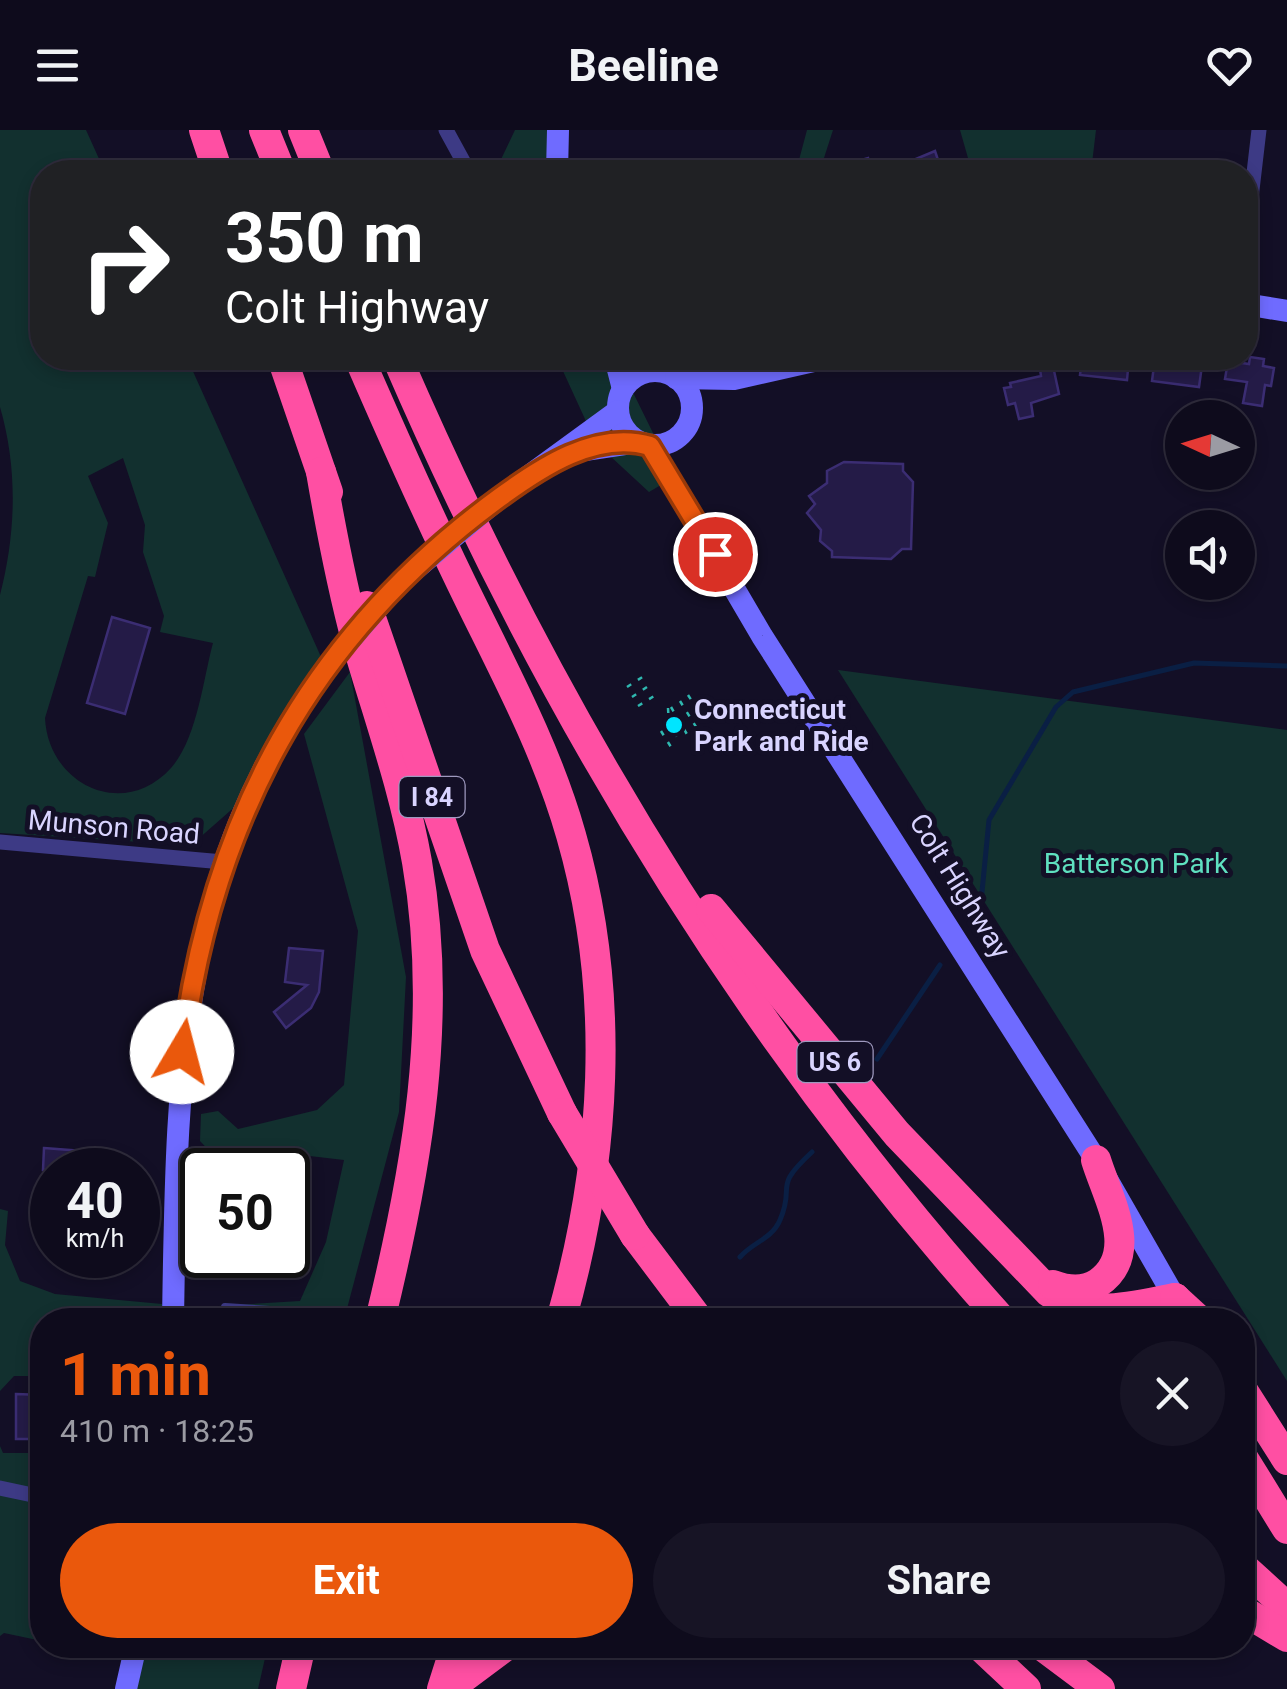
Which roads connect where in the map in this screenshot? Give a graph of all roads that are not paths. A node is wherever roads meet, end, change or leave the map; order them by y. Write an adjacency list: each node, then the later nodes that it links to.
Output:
1 (204, 130): 7 (highway)
2 (264, 130): 8 (highway)
3 (303, 130): 9 (highway)
4 (446, 130): 10 (street)
5 (558, 130): 11 (main road)
6 (1259, 130): 12 (street)
7 (214, 160)
8 (276, 160)
9 (315, 160)
10 (462, 160)
11 (557, 160)
12 (1256, 160)
13 (1258, 306): 14 (main road)
14 (1287, 311)
15 (286, 370): 29 (highway, I 84)
16 (365, 370): 38 (highway)
17 (403, 370): 32 (highway)
18 (617, 370): 24 (main road)
19 (653, 370): 24 (main road)
20 (657, 370): 25 (main road)
21 (663, 370): 23 (main road)
22 (776, 370): 23 (main road)
23 (734, 380): 25 (main road)
24 (620, 400): 27 (main road); 28 (main road)
25 (690, 420): 26 (main road)
26 (674, 440): 27 (main road); 30 (main road, Colt Highway)
27 (644, 444): 28 (main road); 30 (main road, Colt Highway)
28 (565, 453): 33 (main road, bridge)
29 (321, 472): 37 (highway); 39 (highway, I 84, bridge)
30 (690, 508): 34 (main road, Colt Highway)
31 (0, 842): 33 (street, Munson Road)
32 (647, 844): 35 (highway, US 6); 40 (highway)
33 (223, 862): 36 (main road)
34 (1096, 1160): 35 (highway); 42 (main road, Colt Highway)
35 (1030, 1274): 41 (highway, US 6)
36 (173, 1308)
37 (383, 1308)
38 (564, 1308)
39 (690, 1308)
40 (992, 1308)
41 (1085, 1308)
42 (1175, 1308)
43 (1255, 1410): 44 (highway)
44 (1287, 1460)
45 (1255, 1477): 48 (highway)
46 (0, 1488): 47 (street)
47 (30, 1494)
48 (1287, 1529)
49 (1255, 1578): 50 (highway)
50 (1287, 1607)
51 (1255, 1618): 52 (highway)
52 (1287, 1637)
53 (133, 1658): 59 (main road)
54 (298, 1658): 60 (highway)
55 (453, 1658): 61 (highway)
56 (488, 1658): 61 (highway)
57 (992, 1658): 62 (highway)
58 (1058, 1658): 63 (highway)
59 (126, 1689)
60 (290, 1689)
61 (445, 1689)
62 (1026, 1689)
63 (1100, 1689)

